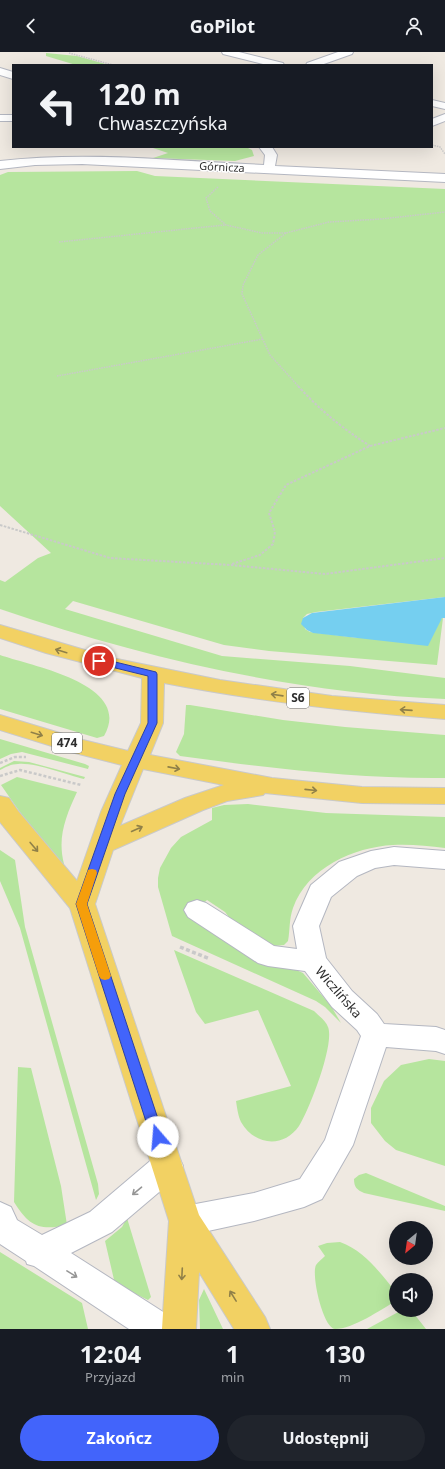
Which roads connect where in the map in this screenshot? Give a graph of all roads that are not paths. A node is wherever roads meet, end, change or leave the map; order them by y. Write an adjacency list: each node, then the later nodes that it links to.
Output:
1 (227, 52): 3 (street)
2 (348, 52): 4 (street)
3 (276, 64)
4 (314, 64)
5 (0, 71): 6 (street)
6 (12, 76)
7 (433, 103): 8 (street)
8 (445, 106)
9 (445, 117): 12 (street)
10 (0, 118): 11 (street)
11 (12, 118)
12 (433, 123)
13 (266, 148): 15 (street)
14 (0, 165): 15 (street, Górnicza)
15 (268, 169): 16 (street, Górnicza)
16 (445, 178)
17 (0, 631): 18 (main road, one-way to 17)
18 (153, 674): 19 (main road, S6, one-way to 18); 21 (main road)
19 (445, 712)
20 (0, 722): 21 (main road, 474, one-way to 21)
21 (135, 760): 22 (main road, one-way to 22); 25 (main road)
22 (272, 786): 23 (main road, one-way to 23); 25 (main road, one-way to 22)
23 (445, 796)
24 (3, 814): 27 (main road, one-way to 27)
25 (101, 845): 27 (main road)
26 (445, 860): 29 (street, Wiczlińska)
27 (82, 904): 32 (main road)
28 (197, 910): 29 (street)
29 (312, 961): 30 (street, Wiczlińska)
30 (376, 1035): 31 (street); 34 (street)
31 (445, 1042)
32 (167, 1166): 34 (main road); 35 (street, one-way to 35)
33 (0, 1218): 35 (street)
34 (185, 1221): 37 (main road, one-way to 37); 38 (main road, one-way to 34)
35 (39, 1253): 36 (street, one-way to 36)
36 (159, 1329)
37 (179, 1329)
38 (253, 1329)

